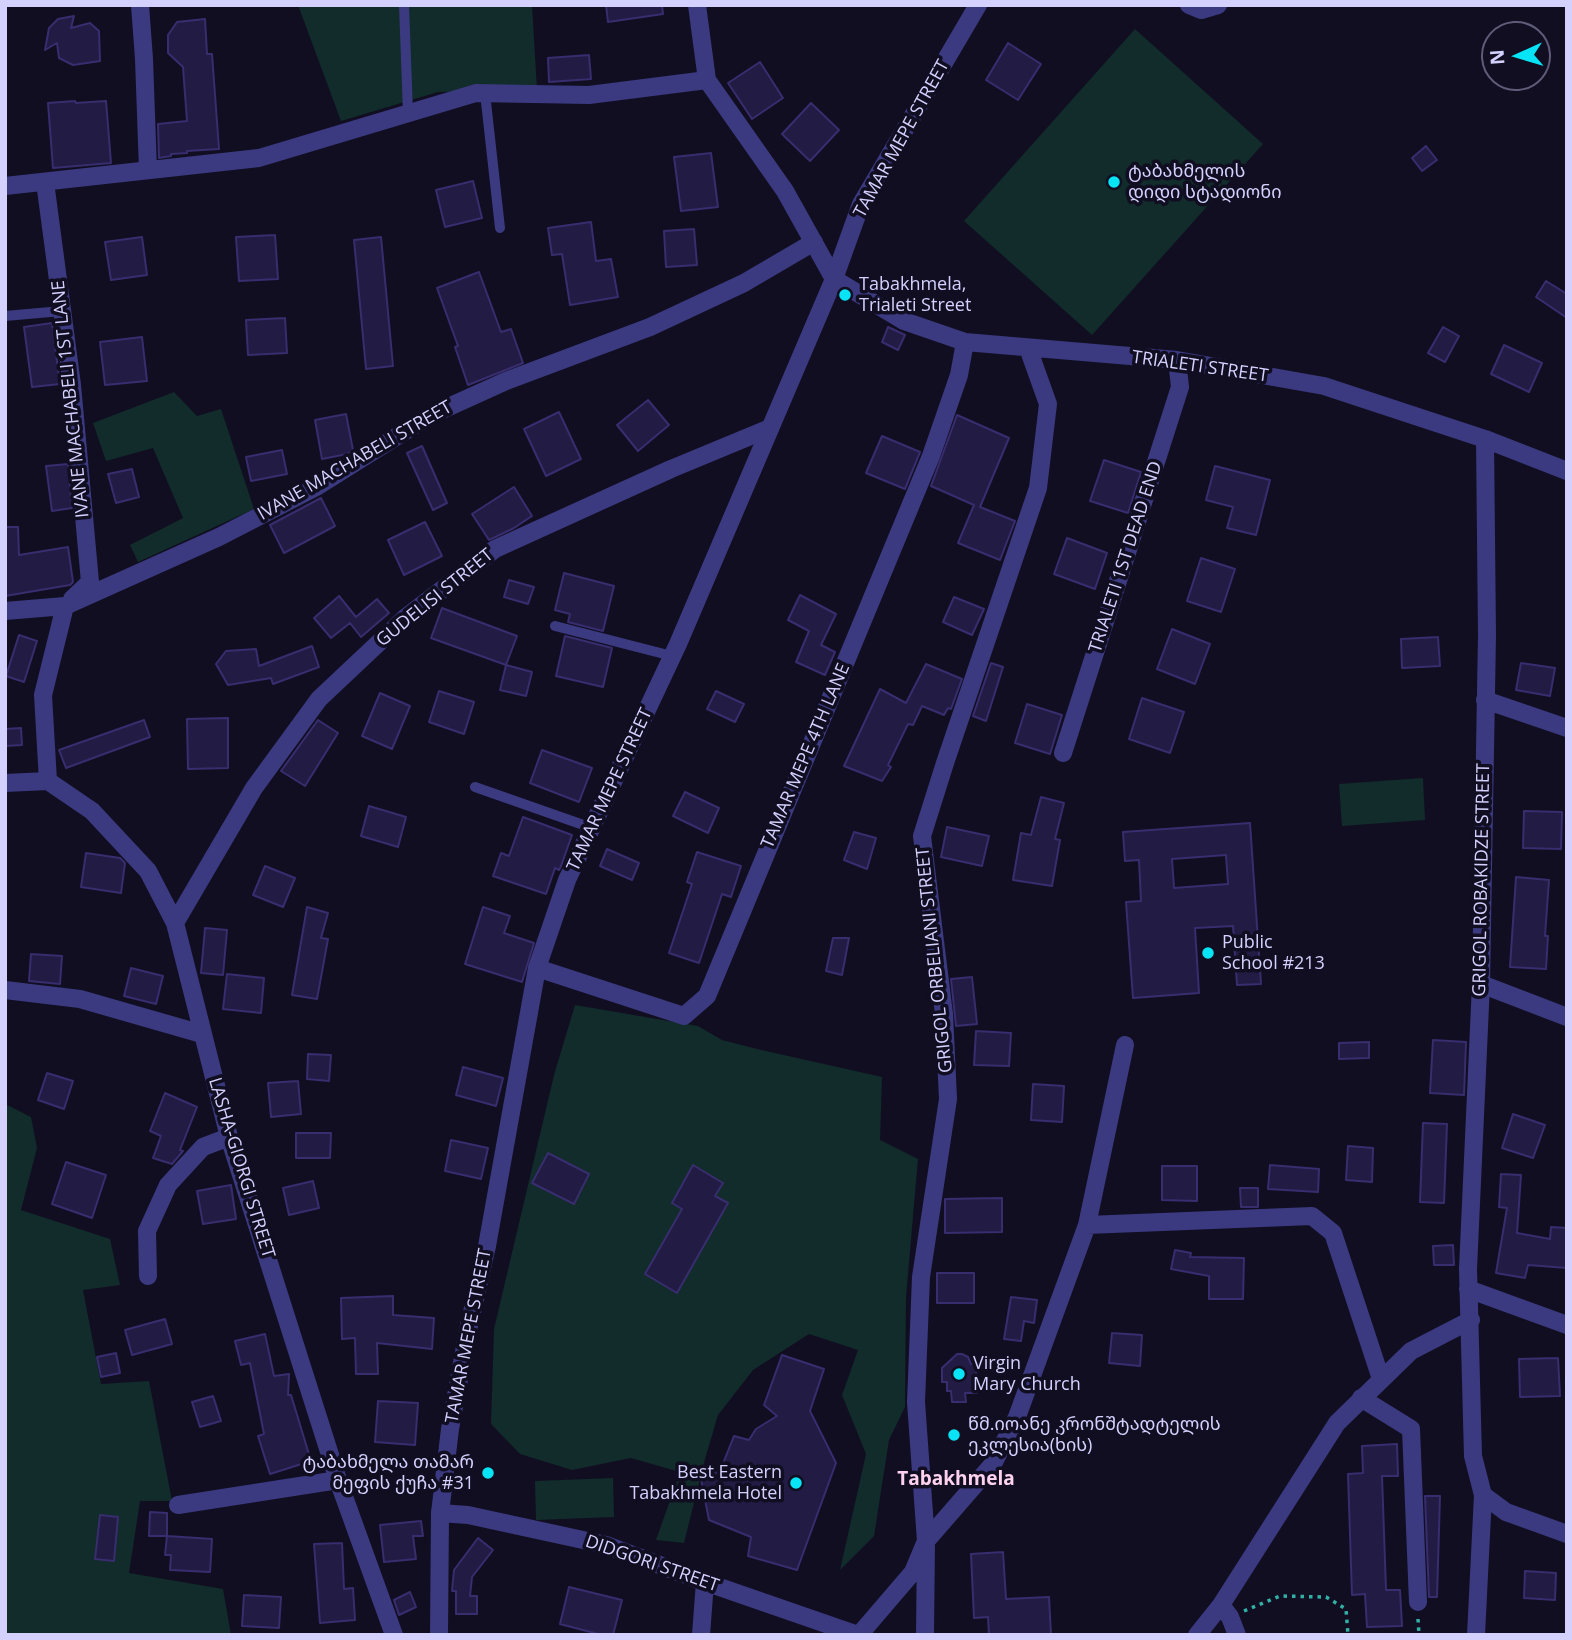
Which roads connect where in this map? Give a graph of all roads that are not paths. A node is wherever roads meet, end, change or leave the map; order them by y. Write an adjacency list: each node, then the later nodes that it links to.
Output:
1 (141, 5): 10 (street)
2 (404, 5): 9 (lane)
3 (697, 5): 7 (street)
4 (978, 5): 15 (street, TAMAR MEPE STREET)
5 (1189, 5): 6 (street)
6 (1218, 5)
7 (706, 80): 8 (street); 14 (street)
8 (485, 93): 9 (street); 13 (lane)
9 (408, 113): 10 (street)
10 (148, 170): 11 (street)
11 (45, 181): 12 (street); 16 (street, IVANE MACHABELI 1ST LANE)
12 (5, 186)
13 (500, 228)
14 (814, 242): 15 (street); 24 (street, IVANE MACHABELI STREET)
15 (834, 279): 18 (street, TRIALETI STREET); 21 (street, TAMAR MEPE STREET)
16 (62, 311): 17 (lane); 24 (street, IVANE MACHABELI 1ST LANE)
17 (5, 317)
18 (965, 342): 19 (street, TRIALETI STREET); 36 (street, TAMAR MEPE 4TH LANE)
19 (1028, 348): 20 (street, TRIALETI STREET); 55 (street, GRIGOL ORBELIANI STREET)
20 (1177, 360): 22 (street, TRIALETI STREET); 30 (street, TRIALETI 1ST DEAD END)
21 (769, 428): 27 (street, TAMAR MEPE STREET); 35 (street, GUDELISI STREET)
22 (1485, 439): 23 (street, TRIALETI STREET); 28 (street, GRIGOL ROBAKIDZE STREET)
23 (1567, 471)
24 (65, 606): 25 (street, IVANE MACHABELI STREET); 31 (street)
25 (5, 611)
26 (555, 626): 27 (lane)
27 (672, 656): 34 (street, TAMAR MEPE STREET)
28 (1485, 700): 29 (street); 37 (street, GRIGOL ROBAKIDZE STREET)
29 (1567, 728)
30 (1063, 753)
31 (48, 781): 32 (street); 35 (street, LASHA-GIORGI STREET)
32 (5, 783)
33 (475, 787): 34 (lane)
34 (592, 828): 36 (street, TAMAR MEPE STREET)
35 (175, 923): 40 (street, LASHA-GIORGI STREET)
36 (537, 968): 53 (street, TAMAR MEPE STREET)
37 (1481, 984): 39 (street); 45 (street, GRIGOL ROBAKIDZE STREET)
38 (5, 990): 40 (street)
39 (1567, 1017)
40 (202, 1034): 42 (street, LASHA-GIORGI STREET)
41 (1125, 1045): 43 (street)
42 (229, 1137): 44 (street); 50 (street, LASHA-GIORGI STREET)
43 (1087, 1225): 48 (street); 55 (street)
44 (148, 1276)
45 (1468, 1289): 46 (street, GRIGOL ROBAKIDZE STREET); 47 (street)
46 (1471, 1320): 48 (street); 51 (street, GRIGOL ROBAKIDZE STREET)
47 (1567, 1325)
48 (1381, 1379): 49 (street)
49 (1361, 1398): 57 (street); 58 (street)
50 (338, 1480): 52 (street); 59 (street, LASHA-GIORGI STREET)
51 (1483, 1495): 54 (street); 66 (street, GRIGOL ROBAKIDZE STREET)
52 (178, 1505)
53 (440, 1513): 56 (street, DIDGORI STREET); 60 (street, TAMAR MEPE STREET)
54 (1567, 1534)
55 (926, 1541): 62 (street); 63 (street, GRIGOL ORBELIANI STREET)
56 (705, 1582): 61 (street); 62 (street, DIDGORI STREET)
57 (1418, 1602)
58 (1226, 1611): 64 (street); 65 (street)
59 (392, 1634)
60 (439, 1635)
61 (701, 1635)
62 (858, 1635)
63 (925, 1635)
64 (1197, 1635)
65 (1237, 1635)
66 (1476, 1635)

